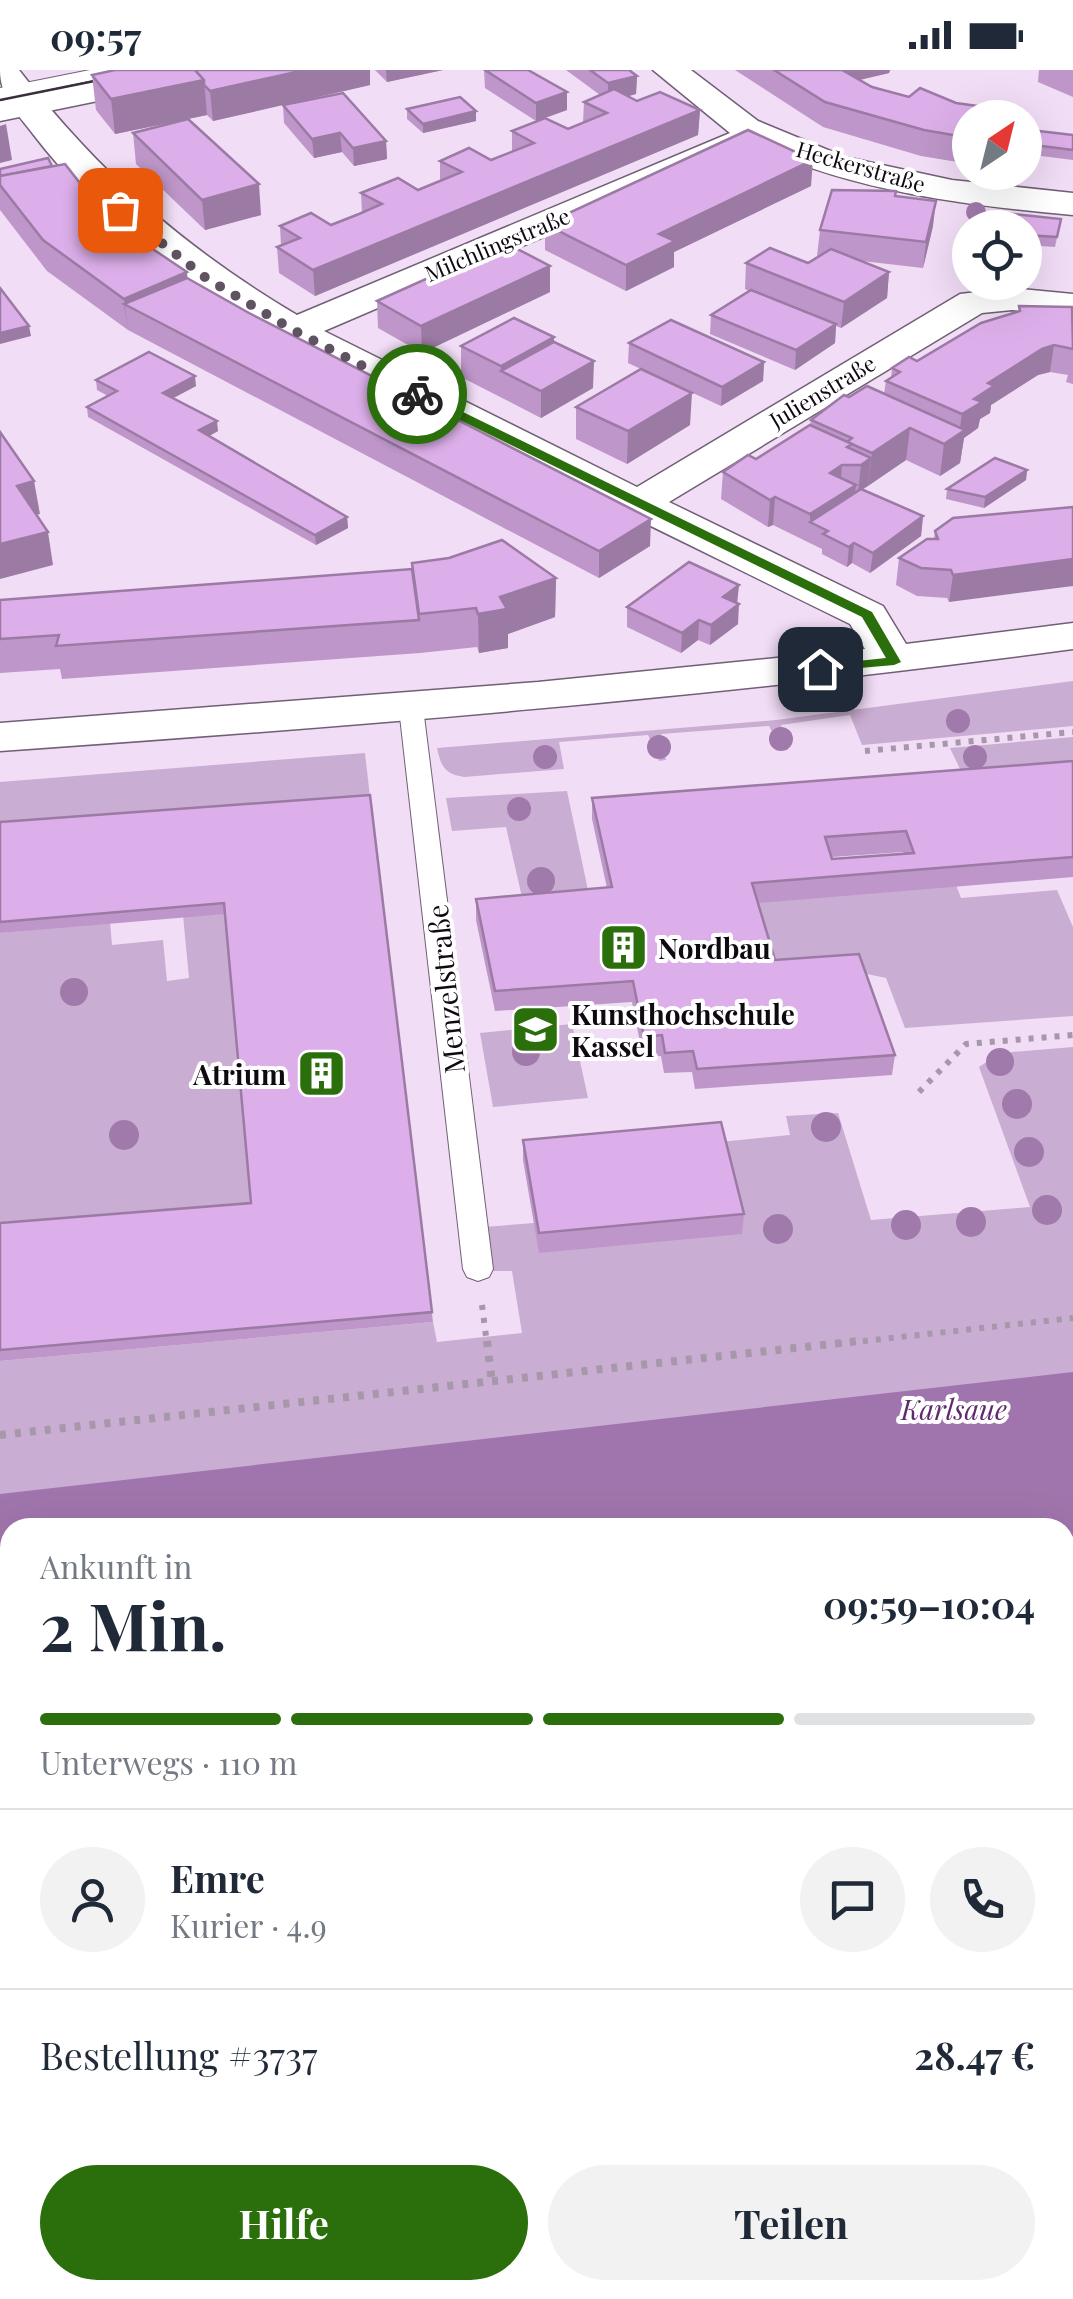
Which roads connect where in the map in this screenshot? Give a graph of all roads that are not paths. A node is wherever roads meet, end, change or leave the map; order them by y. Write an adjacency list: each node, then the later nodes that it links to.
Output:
1 (117, 70): 4 (lane)
2 (200, 70): 4 (street)
3 (670, 70): 5 (street, Heckerstraße)
4 (11, 89): 8 (street)
5 (756, 134): 6 (street, Heckerstraße); 8 (street, Milchlingstraße)
6 (1073, 204)
7 (1073, 305): 9 (street, Julienstraße)
8 (293, 330): 9 (street)
9 (638, 503): 11 (street)
10 (1073, 636): 11 (street)
11 (894, 662): 12 (street)
12 (412, 708): 13 (street); 14 (lane, Menzelstraße)
13 (0, 737)
14 (478, 1269)

